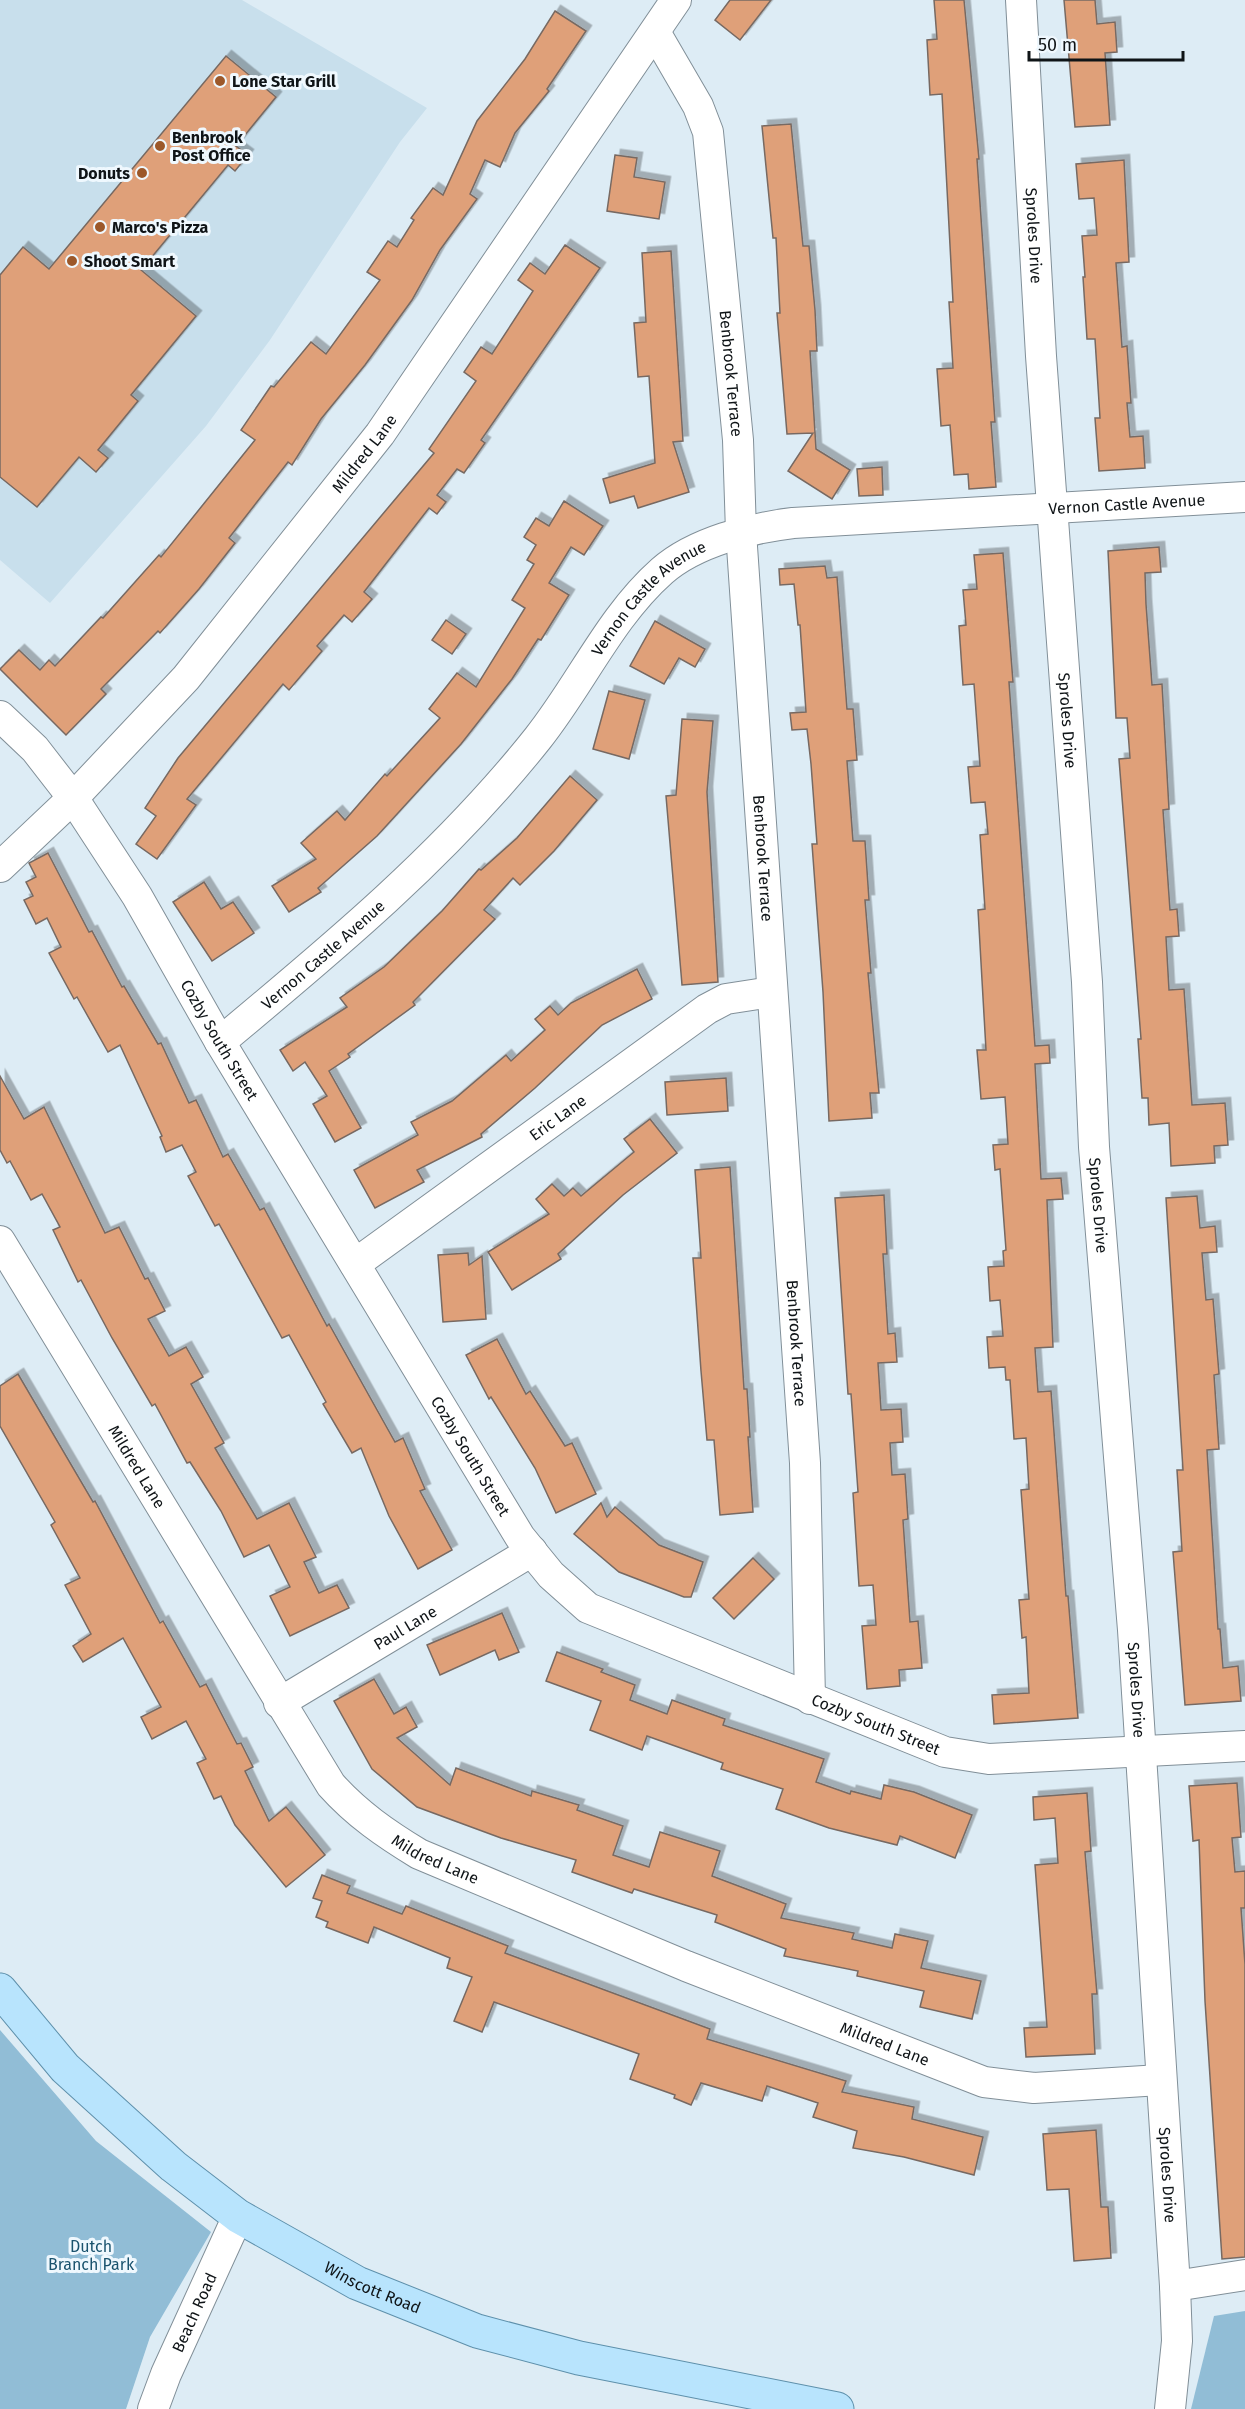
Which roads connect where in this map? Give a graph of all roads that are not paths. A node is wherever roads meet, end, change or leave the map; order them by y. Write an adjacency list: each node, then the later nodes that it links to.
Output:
1 (676, 0): 3 (street, Mildred Lane)
2 (1021, 0): 5 (street, Sproles Drive)
3 (655, 32): 6 (street, Benbrook Terrace); 8 (street, Mildred Lane)
4 (1245, 497): 5 (street, Vernon Castle Avenue)
5 (1052, 508): 6 (street, Vernon Castle Avenue); 18 (street, Sproles Drive)
6 (741, 532): 10 (street, Benbrook Terrace); 11 (street, Vernon Castle Avenue)
7 (0, 716): 8 (street, Cozby South Street)
8 (73, 798): 9 (street, Mildred Lane); 11 (street, Cozby South Street)
9 (0, 867)
10 (771, 992): 13 (street, Eric Lane); 15 (street, Benbrook Terrace)
11 (220, 1042): 13 (street, Cozby South Street)
12 (0, 1241): 16 (street, Mildred Lane)
13 (355, 1264): 14 (street, Cozby South Street)
14 (532, 1551): 15 (street, Cozby South Street); 16 (street, Paul Lane)
15 (810, 1699): 18 (street, Cozby South Street)
16 (279, 1703): 20 (street, Mildred Lane)
17 (1245, 1746): 18 (street, Cozby South Street)
18 (1140, 1751): 20 (street, Sproles Drive)
19 (0, 1990): 21 (main road, Winscott Road)
20 (1160, 2080): 23 (street, Sproles Drive)
21 (238, 2216): 24 (street, Beach Road); 25 (main road, Winscott Road)
22 (1245, 2275): 23 (street)
23 (1175, 2286): 26 (street, Sproles Drive)
24 (153, 2409)
25 (837, 2409)
26 (1170, 2409)

